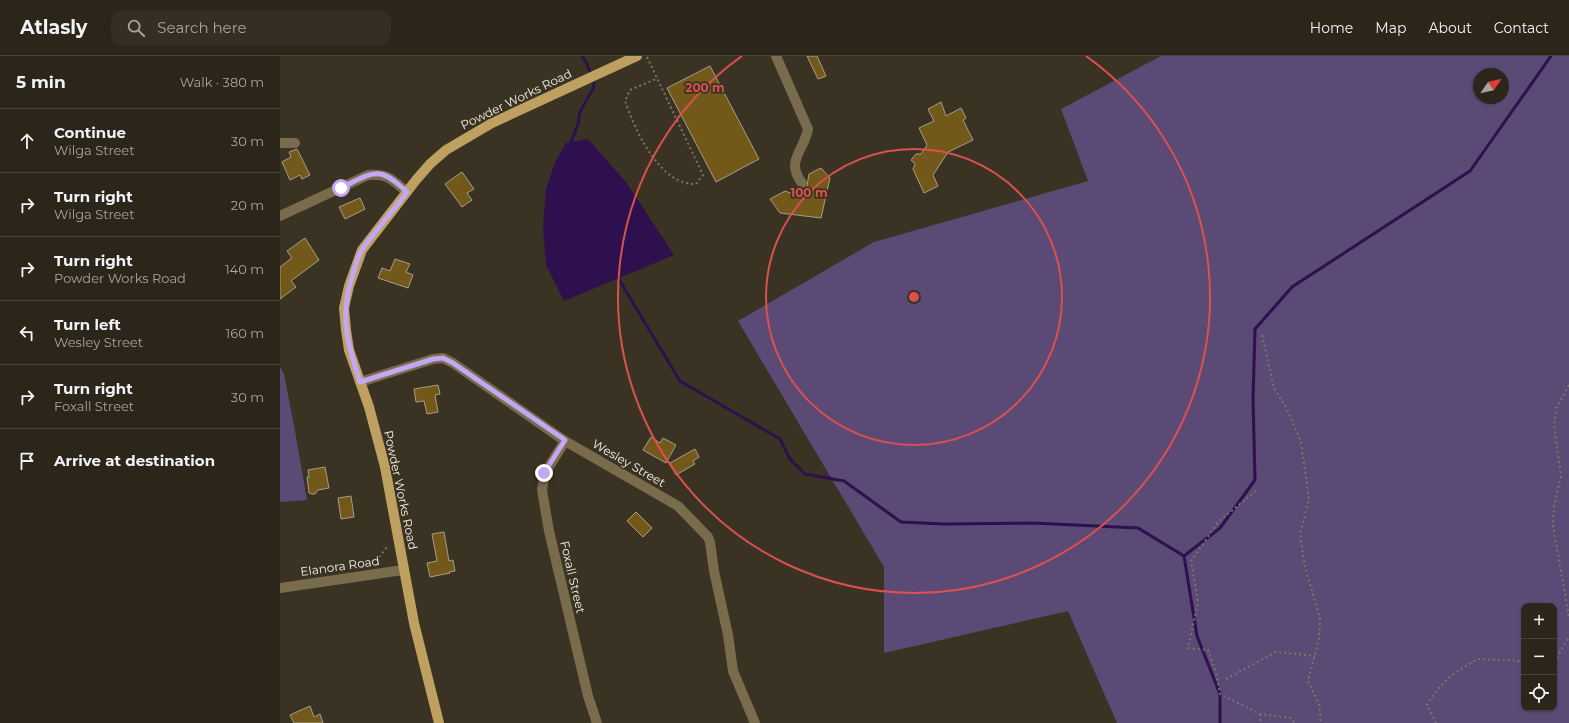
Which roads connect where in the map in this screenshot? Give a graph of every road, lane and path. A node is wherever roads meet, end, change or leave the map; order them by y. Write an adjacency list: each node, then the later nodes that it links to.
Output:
1 (637, 56): 8 (main road, Powder Works Road)
2 (646, 56): 4 (path)
3 (776, 56): 7 (street)
4 (656, 78): 4 (path)
5 (280, 143): 6 (street)
6 (295, 143)
7 (802, 183)
8 (407, 192): 9 (street); 11 (main road, Powder Works Road)
9 (280, 216)
10 (1262, 335): 21 (path)
11 (360, 382): 13 (street, Wesley Street); 17 (main road, Powder Works Road)
12 (1569, 386): 19 (path)
13 (565, 440): 27 (street, Foxall Street); 28 (street, Wesley Street)
14 (1256, 491): 25 (path)
15 (387, 547): 16 (path)
16 (376, 561)
17 (404, 570): 18 (street, Elanora Road); 26 (main road, Powder Works Road)
18 (280, 588)
19 (1569, 617)
20 (1569, 638): 22 (path)
21 (1315, 656): 24 (path); 31 (path)
22 (1557, 657)
23 (1521, 662): 32 (path)
24 (1226, 679)
25 (1260, 714): 29 (path); 30 (path)
26 (439, 723)
27 (597, 723)
28 (755, 723)
29 (1262, 723)
30 (1295, 723)
31 (1321, 723)
32 (1436, 723)

